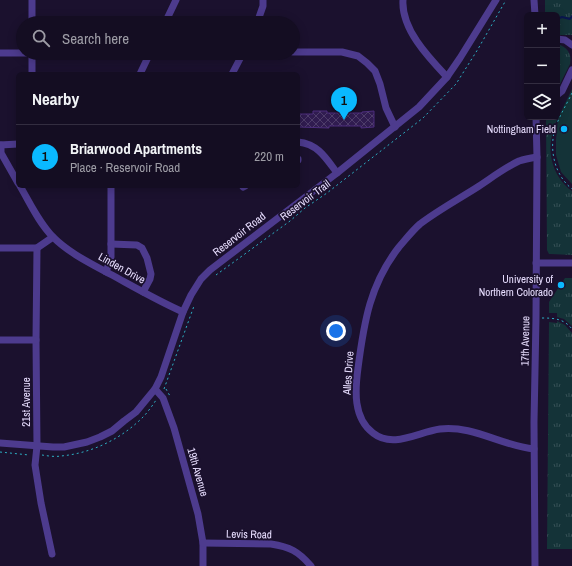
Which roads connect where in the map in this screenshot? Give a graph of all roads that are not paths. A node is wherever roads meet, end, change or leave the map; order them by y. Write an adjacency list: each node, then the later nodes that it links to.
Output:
1 (32, 0): 12 (street)
2 (176, 0): 13 (street)
3 (263, 0): 14 (street)
4 (403, 0): 27 (street)
5 (496, 0): 27 (street, Reservoir Road)
6 (529, 0): 9 (street)
7 (534, 0): 10 (street)
8 (538, 0): 11 (street)
9 (535, 12)
10 (535, 12)
11 (535, 12)
12 (32, 16)
13 (168, 16)
14 (259, 16)
15 (560, 40): 16 (street)
16 (572, 45)
17 (300, 52): 30 (street)
18 (0, 53): 19 (street)
19 (16, 53)
20 (32, 60): 24 (street)
21 (147, 60): 25 (street)
22 (239, 60): 26 (street)
23 (572, 70): 28 (street)
24 (32, 72)
25 (141, 72)
26 (233, 72)
27 (447, 77): 30 (street, Reservoir Road)
28 (560, 92)
29 (536, 120): 34 (street, 17th Avenue)
30 (395, 126): 35 (street, Reservoir Road)
31 (300, 142): 35 (street)
32 (0, 144): 33 (street); 36 (street)
33 (16, 144)
34 (537, 157): 43 (street, 17th Avenue); 53 (street, Alles Drive)
35 (337, 173): 47 (street, Reservoir Road)
36 (16, 179)
37 (21, 188): 39 (street)
38 (111, 188): 40 (street)
39 (53, 238): 42 (street); 45 (street, Linden Drive)
40 (111, 244): 45 (street); 46 (street)
41 (0, 248): 42 (street)
42 (37, 248): 49 (street, 21st Avenue)
43 (536, 263): 44 (street); 53 (street, 17th Avenue)
44 (572, 263)
45 (106, 272): 46 (street, Linden Drive)
46 (143, 292): 47 (street, Linden Drive)
47 (183, 312): 50 (street, Reservoir Road)
48 (0, 340): 49 (street)
49 (36, 340): 52 (street, 21st Avenue)
50 (155, 388): 52 (street, Reservoir Road); 54 (street, 19th Avenue)
51 (0, 443): 52 (street, Reservoir Road)
52 (37, 446): 55 (street, 21st Avenue)
53 (534, 448): 58 (street, 17th Avenue)
54 (203, 543): 56 (street, 19th Avenue); 57 (street, Levis Road)
55 (52, 554)
56 (202, 566)
57 (311, 566)
58 (535, 566)

